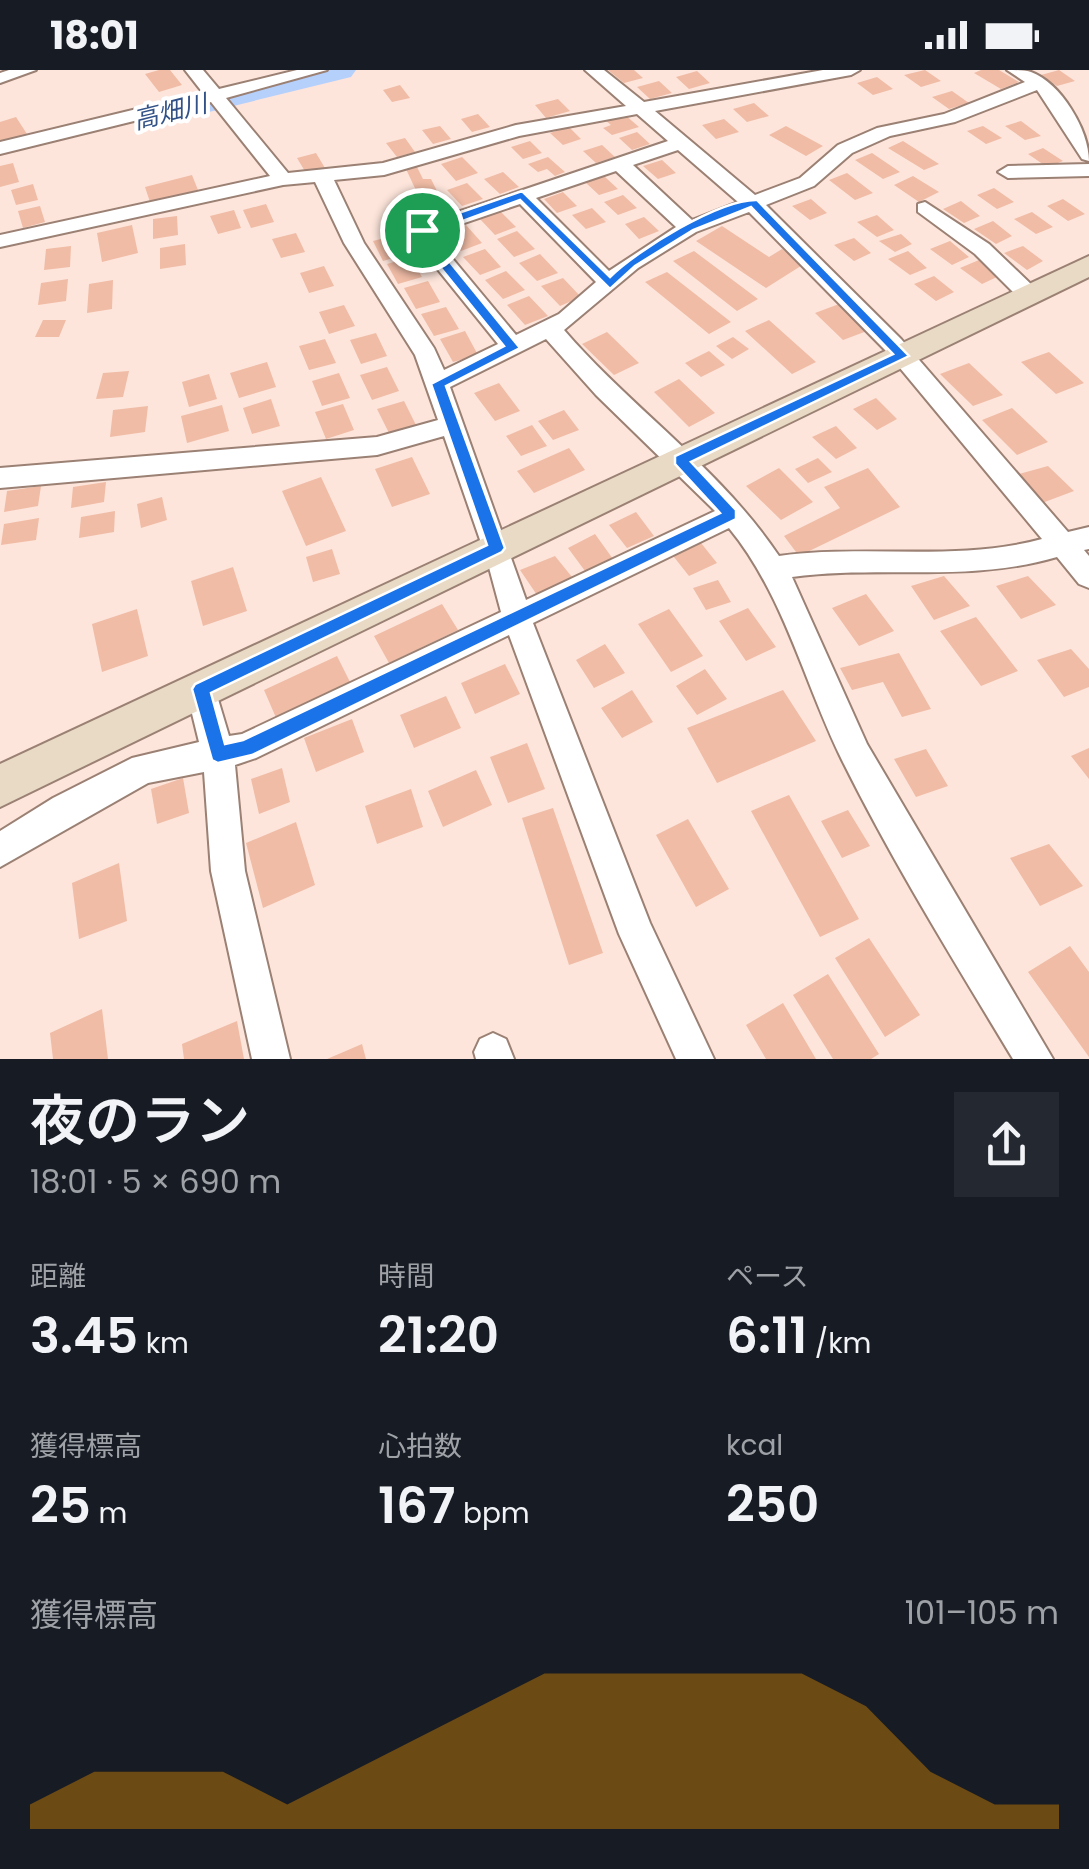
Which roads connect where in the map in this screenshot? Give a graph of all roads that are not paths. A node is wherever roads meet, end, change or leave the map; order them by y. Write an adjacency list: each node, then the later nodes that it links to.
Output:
1 (27, 70): 7 (street)
2 (194, 70): 9 (street)
3 (318, 70): 9 (street)
4 (594, 70): 10 (street)
5 (852, 70): 10 (street)
6 (1016, 70): 8 (street)
7 (0, 78)
8 (1038, 83): 13 (street); 20 (street)
9 (218, 98): 12 (street); 18 (street)
10 (639, 107): 11 (street); 17 (street)
11 (683, 142): 14 (street); 20 (street)
12 (0, 148)
13 (1089, 156)
14 (619, 163): 19 (street); 22 (street)
15 (1089, 170): 16 (street)
16 (1008, 172)
17 (323, 178): 18 (street); 30 (street)
18 (283, 179): 23 (street)
19 (522, 195): 25 (street); 28 (street)
20 (753, 202): 22 (street); 29 (street)
21 (925, 208): 26 (street)
22 (689, 228): 25 (street)
23 (0, 241)
24 (1088, 266): 26 (street)
25 (610, 284): 27 (street)
26 (1028, 294): 29 (street)
27 (551, 329): 28 (street); 32 (street)
28 (513, 348): 30 (street)
29 (902, 356): 32 (street); 35 (street)
30 (438, 384): 31 (street)
31 (452, 425): 33 (street); 36 (street)
32 (680, 460): 34 (street); 36 (street)
33 (0, 478)
34 (731, 514): 37 (street); 39 (street)
35 (1075, 540): 37 (street); 38 (street)
36 (496, 548): 39 (street); 40 (street)
37 (772, 568): 47 (street)
38 (1089, 576)
39 (518, 618): 41 (street); 46 (street)
40 (201, 689): 41 (street); 42 (street)
41 (218, 754): 43 (street); 45 (street)
42 (0, 786)
43 (0, 850): 44 (street)
44 (0, 874)
45 (270, 1059)
46 (695, 1059)
47 (1034, 1059)

